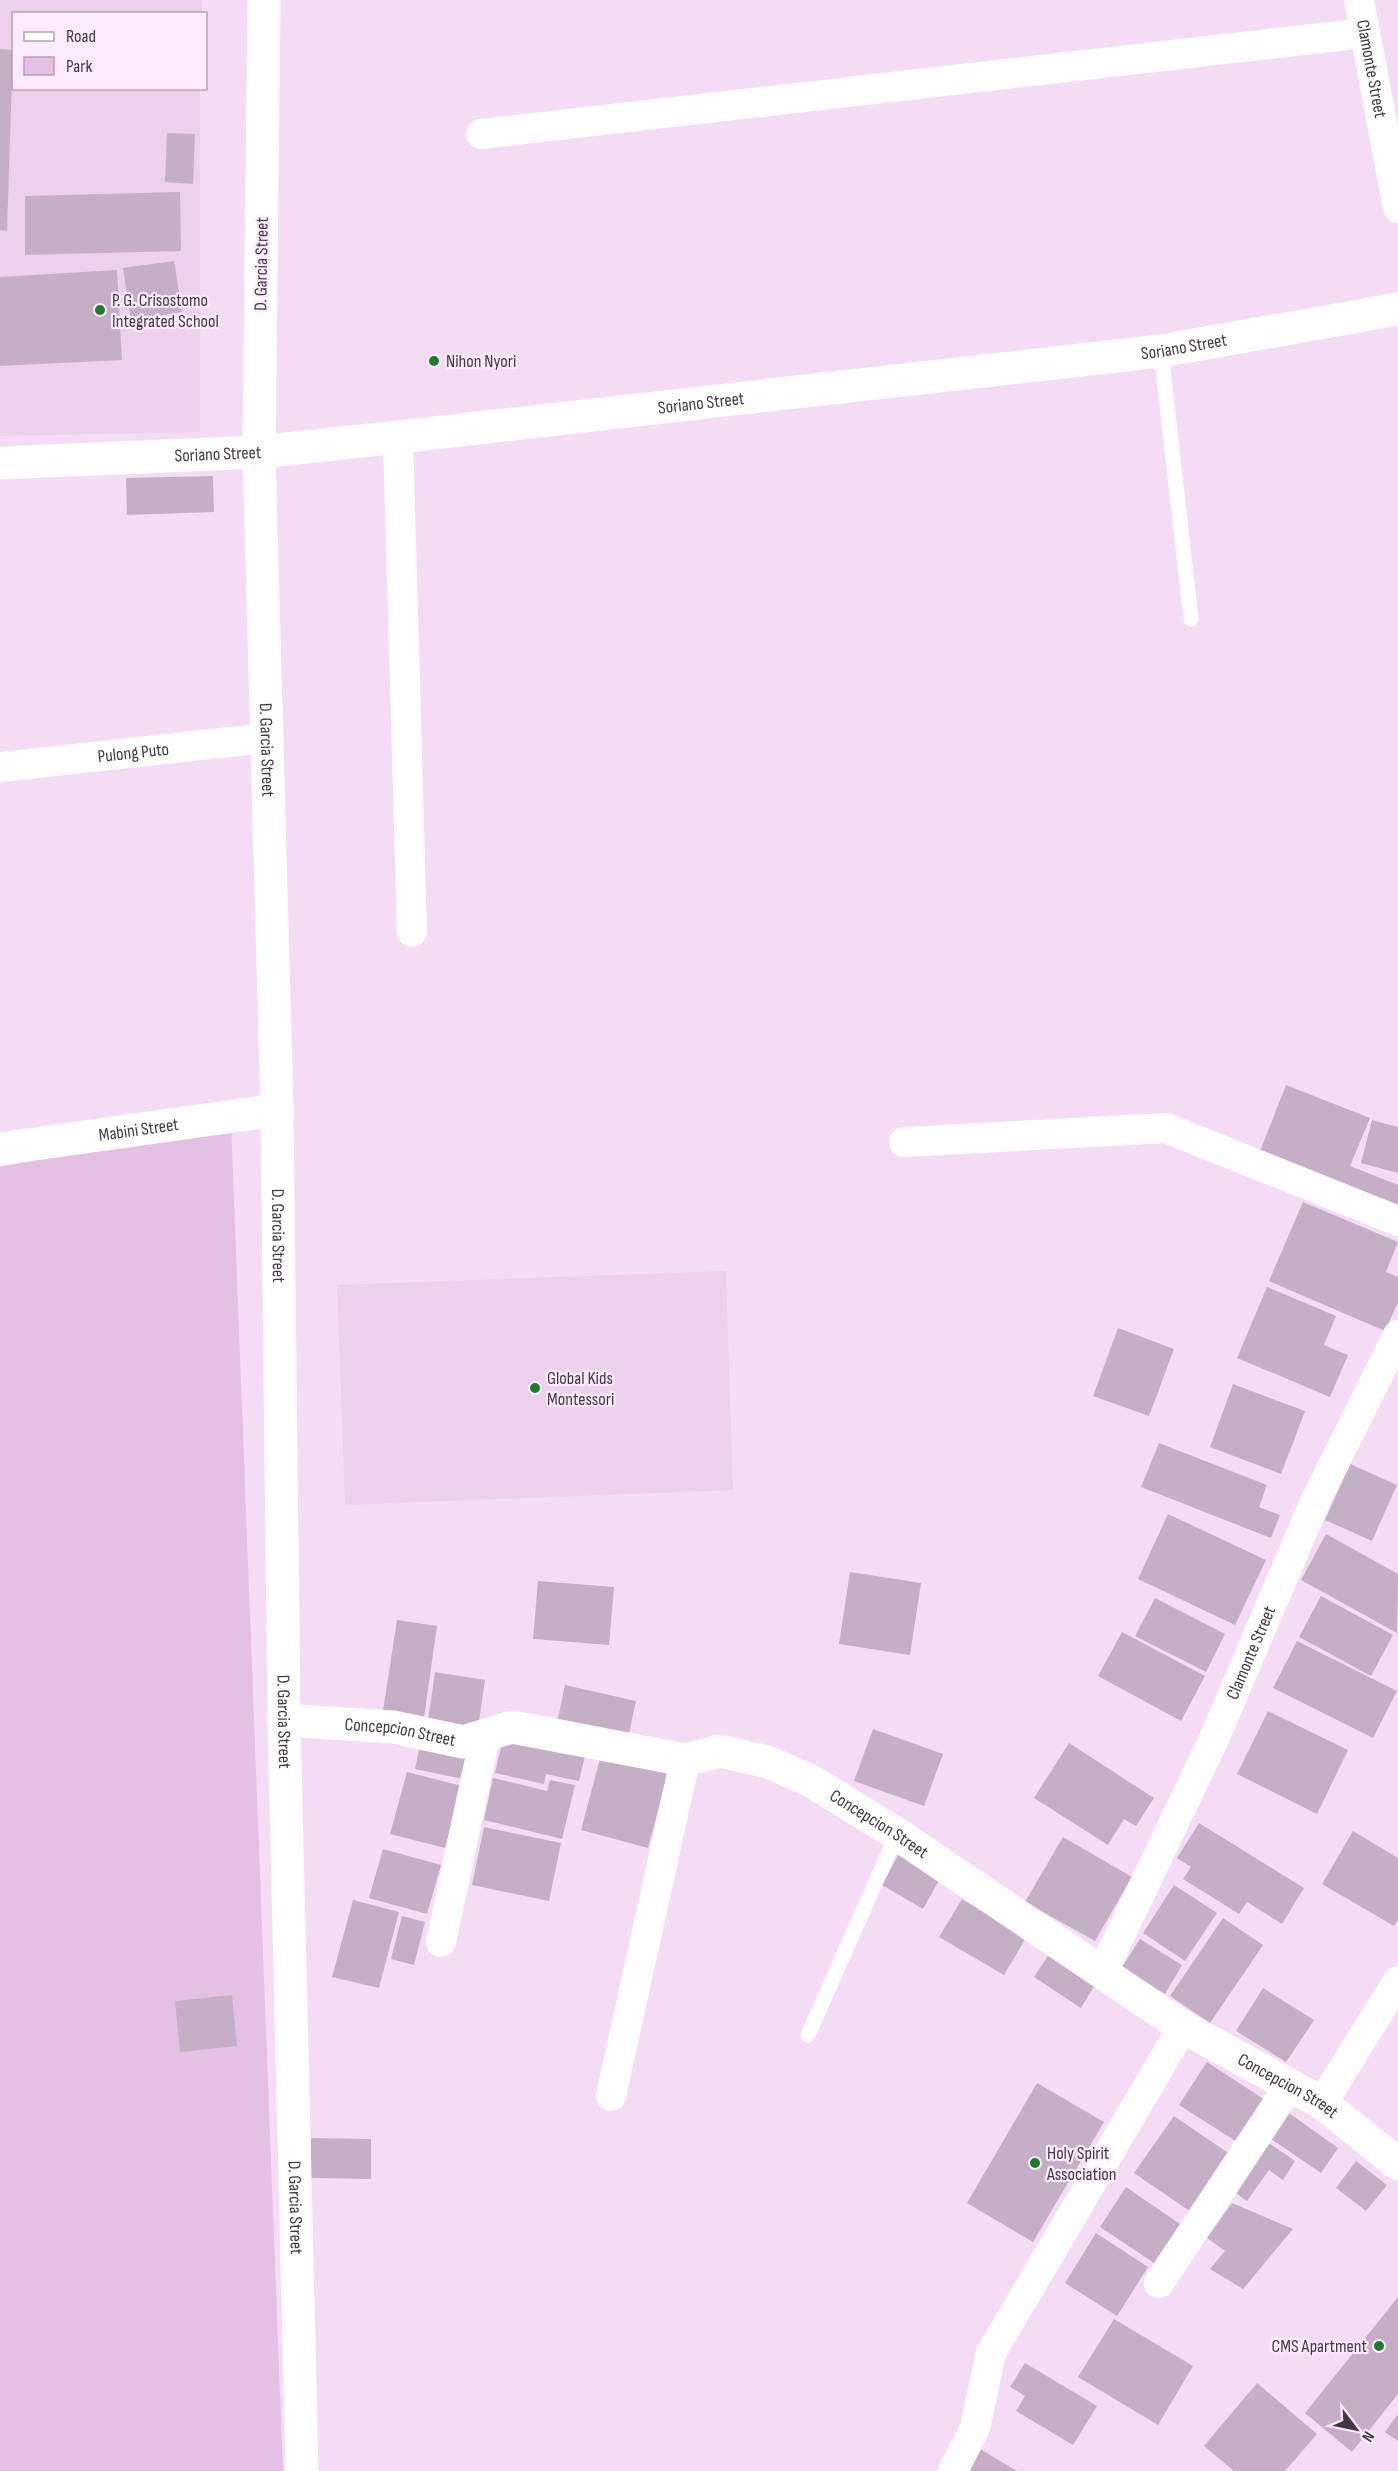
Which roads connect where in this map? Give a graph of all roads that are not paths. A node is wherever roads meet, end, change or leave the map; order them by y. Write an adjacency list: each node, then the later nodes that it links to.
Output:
1 (264, 0): 9 (street, D. Garcia Street)
2 (1364, 1): 3 (street, Clamonte Street)
3 (1365, 33): 4 (street); 5 (street, Clamonte Street)
4 (481, 134)
5 (1398, 208)
6 (1398, 309): 7 (street, Soriano Street)
7 (1161, 351): 8 (street, Soriano Street); 11 (lane)
8 (398, 437): 9 (street, Soriano Street); 14 (street)
9 (259, 452): 10 (street, Soriano Street); 12 (street, D. Garcia Street)
10 (0, 463)
11 (1191, 619)
12 (267, 738): 13 (street, Pulong Puto); 15 (street, D. Garcia Street)
13 (0, 767)
14 (412, 932)
15 (277, 1110): 17 (street, Mabini Street); 20 (street, D. Garcia Street)
16 (904, 1142): 18 (street)
17 (0, 1149)
18 (1398, 1221)
19 (1398, 1335): 25 (street, Clamonte Street)
20 (284, 1720): 21 (street, Concepcion Street); 34 (street, D. Garcia Street)
21 (485, 1736): 22 (street, Concepcion Street); 24 (street)
22 (685, 1760): 23 (street, Concepcion Street); 30 (street)
23 (897, 1834): 25 (street, Concepcion Street); 28 (lane)
24 (441, 1942)
25 (1103, 1971): 27 (street, Concepcion Street)
26 (1398, 1981): 31 (street)
27 (1183, 2027): 29 (street, Concepcion Street); 35 (street)
28 (808, 2035)
29 (1290, 2085): 31 (street, Concepcion Street); 33 (street)
30 (611, 2096)
31 (1322, 2103): 32 (street, Concepcion Street)
32 (1398, 2164)
33 (1159, 2283)
34 (302, 2471)
35 (953, 2471)

